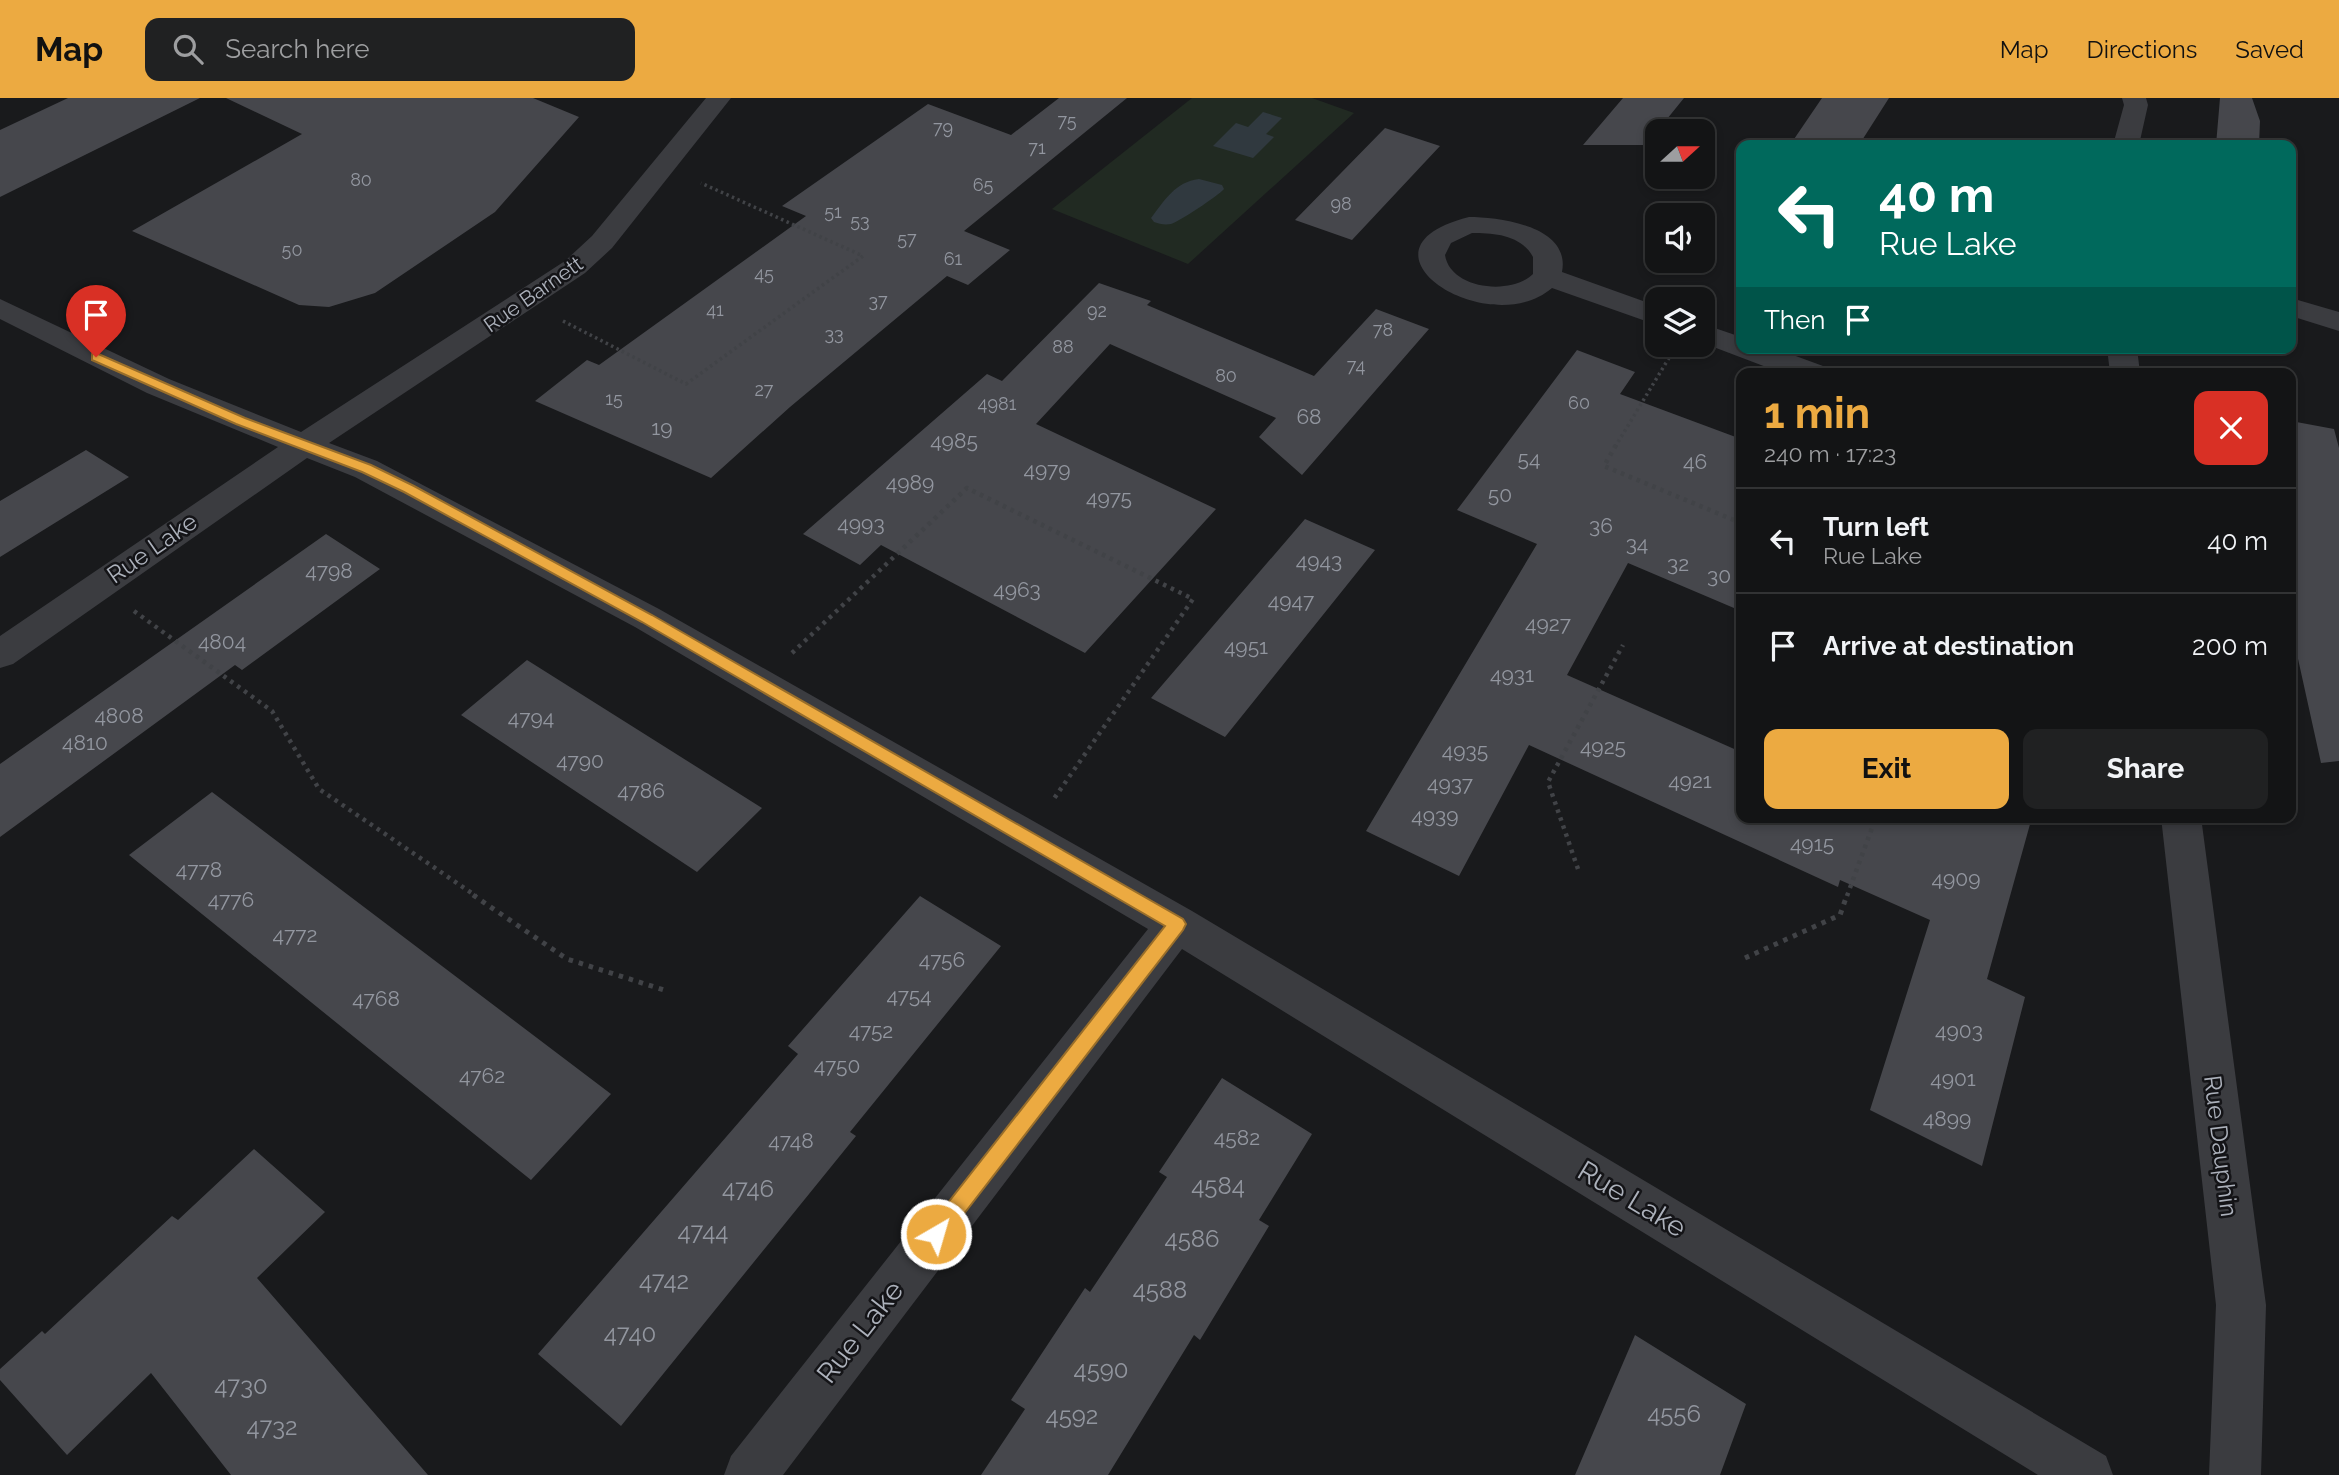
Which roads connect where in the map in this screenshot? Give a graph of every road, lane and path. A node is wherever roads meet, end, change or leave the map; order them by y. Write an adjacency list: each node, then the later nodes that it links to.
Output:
1 (719, 98): 4 (street, Rue Barnett)
2 (2134, 98): 3 (street)
3 (2127, 140)
4 (663, 165): 6 (street, Rue Barnett); 6 (path)
5 (1547, 276): 9 (street)
6 (525, 301): 16 (street, Rue Barnett)
7 (0, 307): 16 (street, Rue Lake)
8 (2296, 309): 10 (street)
9 (1645, 312)
10 (2339, 322)
11 (1715, 338): 12 (street)
12 (1736, 345)
13 (1760, 354): 15 (street)
14 (1670, 357): 17 (path)
15 (1798, 368)
16 (306, 445): 18 (street, Rue Lake); 21 (street, Rue Lake)
17 (1736, 521)
18 (99, 585): 20 (street, Rue Lake); 28 (path)
19 (1623, 645): 25 (path)
20 (0, 654)
21 (759, 683): 24 (street, Rue Lake); 24 (path)
22 (1874, 823): 27 (path)
23 (2182, 823): 31 (street, Rue Dauphin)
24 (1027, 838): 26 (street, Rue Lake)
25 (1578, 869)
26 (1177, 924): 29 (street, Rue Lake); 30 (street, Rue Lake)
27 (1745, 958)
28 (664, 990)
29 (750, 1475)
30 (2087, 1475)
31 (2235, 1475)

